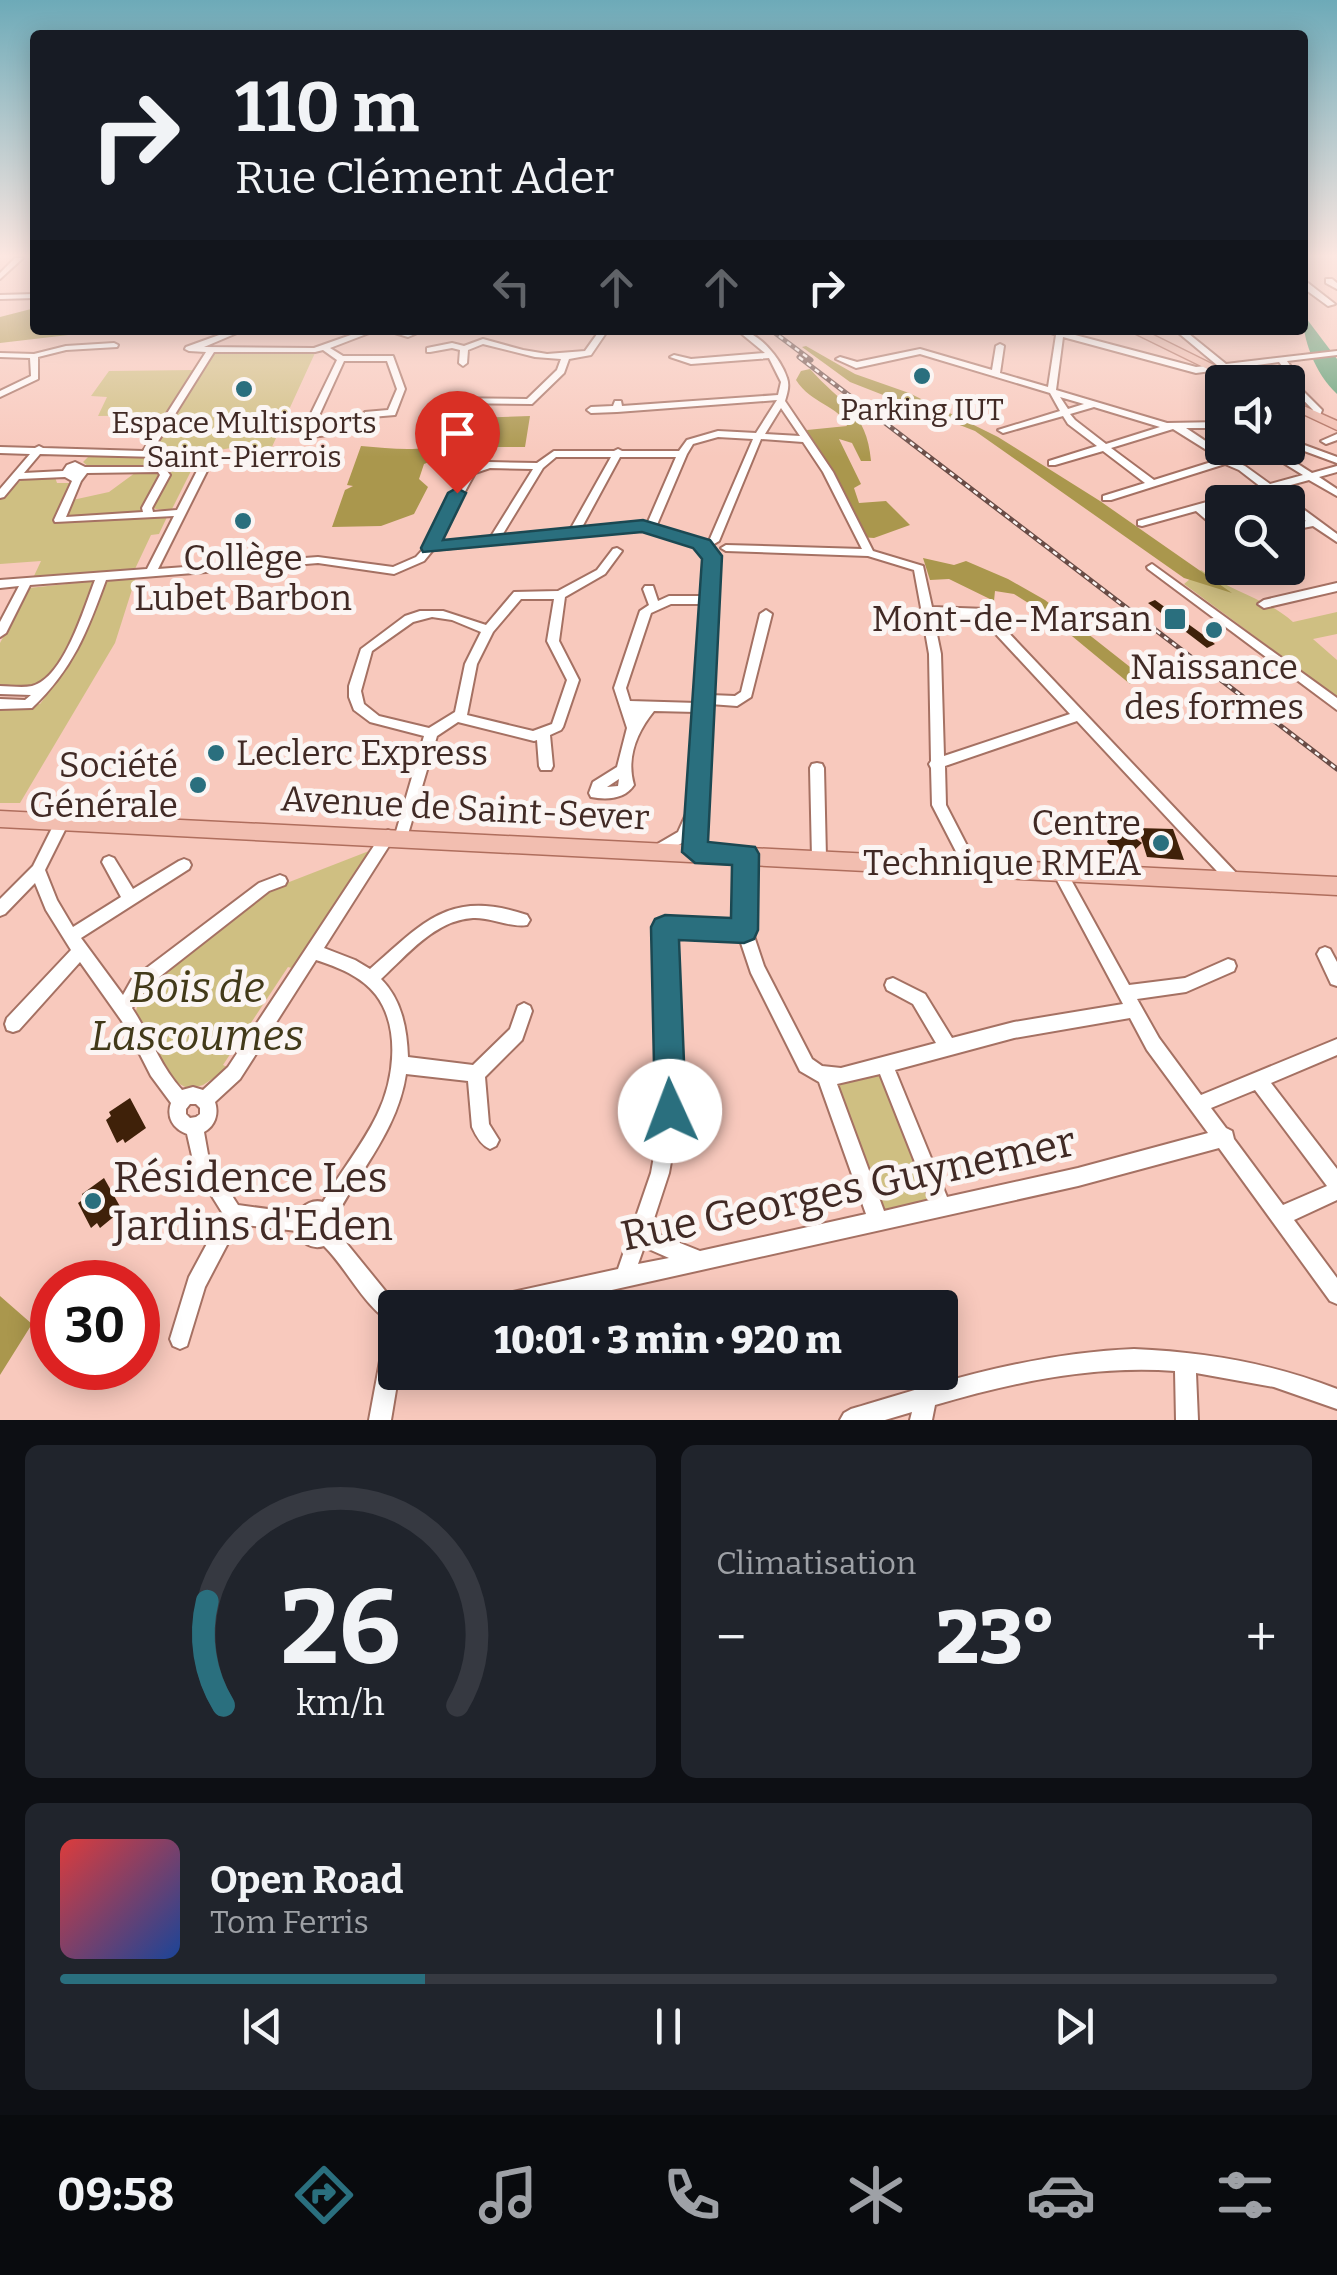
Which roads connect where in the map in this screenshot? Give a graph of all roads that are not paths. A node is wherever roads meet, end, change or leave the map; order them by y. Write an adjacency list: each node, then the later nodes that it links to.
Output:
1 (227, 335): 13 (street)
2 (359, 335): 11 (street)
3 (601, 335): 21 (street)
4 (746, 335): 18 (street)
5 (1060, 335): 30 (street)
6 (1067, 335): 28 (street)
7 (1145, 335): 25 (main road)
8 (1185, 335): 26 (street)
9 (114, 345): 17 (street)
10 (1000, 346): 29 (street)
11 (325, 348): 13 (street); 20 (street)
12 (464, 348): 14 (street); 21 (street); 24 (street)
13 (212, 350): 51 (street)
14 (430, 350)
15 (1337, 353): 23 (street)
16 (0, 354): 17 (street)
17 (34, 356): 31 (street)
18 (772, 356): 19 (street); 32 (street)
19 (674, 357)
20 (341, 359): 20 (street)
21 (566, 359): 41 (street)
22 (840, 359): 29 (street)
23 (1281, 359): 27 (street); 37 (street)
24 (464, 363)
25 (1213, 365)
26 (1215, 365)
27 (1233, 365)
28 (1205, 369)
29 (996, 374): 30 (street)
30 (1052, 390): 33 (street); 36 (street)
31 (0, 394)
32 (782, 399): 34 (street); 43 (street); 44 (street)
33 (1096, 404): 36 (street); 40 (street)
34 (591, 410)
35 (1305, 411): 37 (main road)
36 (1064, 412): 42 (street); 46 (street)
37 (1316, 416): 39 (main road)
38 (1205, 426): 40 (street)
39 (1337, 426)
40 (1178, 428): 45 (street); 46 (street)
41 (430, 430)
42 (1004, 430)
43 (757, 439): 44 (street); 53 (street); 83 (street)
44 (804, 439): 86 (street)
45 (1205, 445)
46 (1104, 447): 55 (street); 64 (street)
47 (1305, 448): 54 (street)
48 (39, 449): 49 (street); 50 (street); 62 (street)
49 (88, 449): 51 (street); 61 (street)
50 (0, 450)
51 (147, 452): 72 (street)
52 (618, 452): 53 (street); 59 (street); 80 (street)
53 (682, 454): 79 (street)
54 (1337, 460)
55 (1052, 462)
56 (1213, 465): 64 (street)
57 (1236, 465): 65 (street)
58 (1293, 465): 63 (street)
59 (539, 466): 82 (street); 84 (street)
60 (1337, 469): 63 (street)
61 (75, 472): 62 (street); 74 (street); 74 (street)
62 (18, 476): 68 (street)
63 (1310, 476): 66 (street); 67 (street)
64 (1153, 484): 69 (street)
65 (1264, 485)
66 (1278, 485)
67 (1337, 493)
68 (0, 494)
69 (1107, 498)
70 (1205, 505): 71 (street)
71 (1197, 507): 73 (street); 77 (street)
72 (180, 514): 74 (street); 88 (street)
73 (1205, 514)
74 (149, 515)
75 (1305, 515): 76 (street)
76 (1315, 522): 78 (street); 81 (street)
77 (1142, 523)
78 (1305, 524)
79 (650, 527): 80 (street); 83 (street)
80 (574, 532): 82 (street)
81 (1337, 539)
82 (494, 540): 84 (street)
83 (710, 547): 86 (street); 95 (street)
84 (430, 548): 88 (street)
85 (617, 551): 94 (street)
86 (869, 554): 98 (street)
87 (1152, 567): 107 (street)
88 (151, 572): 89 (street)
89 (102, 576): 90 (street); 102 (street)
90 (27, 581): 91 (street); 101 (street)
91 (0, 584)
92 (1337, 587): 97 (street)
93 (649, 589): 96 (street)
94 (560, 595): 100 (street); 113 (street)
95 (709, 600): 96 (street); 105 (street)
96 (654, 604): 106 (street)
97 (1264, 604)
98 (925, 611): 109 (street); 114 (street)
99 (766, 614): 105 (street)
100 (488, 630): 110 (street); 112 (street)
101 (0, 633)
102 (49, 684): 103 (street); 104 (street)
103 (0, 690)
104 (0, 704)
105 (703, 704): 108 (street); 118 (street)
106 (627, 705): 108 (street); 111 (street)
107 (1337, 706)
108 (649, 708): 111 (street)
109 (1081, 715): 114 (street); 132 (street)
110 (459, 718): 112 (street); 113 (street)
111 (634, 728): 117 (street)
112 (431, 732): 122 (street)
113 (544, 732): 115 (street)
114 (936, 764): 129 (street)
115 (546, 766)
116 (817, 768): 126 (street)
117 (623, 770)
118 (698, 795): 123 (street); 124 (street)
119 (0, 811): 121 (main road, Avenue de Saint-Sever)
120 (0, 818): 121 (main road, Avenue de Saint-Sever)
121 (68, 818): 122 (main road, Avenue de Saint-Sever); 130 (street)
122 (394, 837): 123 (main road, Avenue de Saint-Sever); 140 (street)
123 (657, 850): 124 (main road, Avenue de Saint-Sever)
124 (695, 852): 125 (main road, Avenue de Saint-Sever)
125 (746, 854): 126 (main road, Avenue de Saint-Sever); 138 (street)
126 (819, 858): 129 (main road, Avenue de Saint-Sever)
127 (110, 862): 135 (street)
128 (184, 865): 135 (street)
129 (971, 867): 131 (main road, Avenue de Saint-Sever)
130 (38, 870): 136 (street); 139 (street)
131 (1059, 871): 132 (main road, Avenue de Saint-Sever); 148 (street)
132 (1234, 880): 134 (main road, Avenue de Saint-Sever)
133 (280, 881): 146 (street)
134 (1337, 886)
135 (132, 900): 139 (street)
136 (0, 909)
137 (522, 920): 143 (street)
138 (744, 930): 158 (street); 174 (street)
139 (77, 943): 145 (street); 152 (street)
140 (313, 952): 143 (street); 160 (street)
141 (1325, 954): 144 (street)
142 (1228, 966): 148 (street)
143 (371, 978): 155 (street)
144 (1337, 980)
145 (102, 984): 146 (street); 149 (street)
146 (138, 984): 149 (street)
147 (893, 986): 154 (street)
148 (1126, 993): 150 (street)
149 (123, 1009): 161 (street)
150 (1135, 1010): 154 (street); 162 (street)
151 (524, 1012): 157 (street)
152 (13, 1024)
153 (1337, 1047): 159 (street)
154 (948, 1048): 156 (street)
155 (401, 1064): 157 (street); 168 (street)
156 (885, 1065): 158 (street); 167 (street)
157 (476, 1074): 165 (street)
158 (826, 1076): 171 (street)
159 (1258, 1078): 162 (street); 166 (street)
160 (208, 1098): 161 (street); 163 (street)
161 (182, 1102): 163 (street)
162 (1200, 1104): 164 (street)
163 (194, 1126): 169 (street)
164 (1226, 1137): 167 (street, Rue Georges Guynemer); 170 (street)
165 (490, 1140)
166 (1337, 1187): 170 (street)
167 (941, 1204): 171 (street, Rue Georges Guynemer)
168 (328, 1212): 172 (street); 173 (street)
169 (233, 1214): 172 (street); 180 (street)
170 (1283, 1215): 178 (street)
171 (877, 1218): 175 (street, Rue Georges Guynemer)
172 (305, 1224): 173 (street)
173 (325, 1234): 179 (street)
174 (638, 1236): 175 (street); 176 (street)
175 (696, 1260): 176 (street, Rue Georges Guynemer)
176 (625, 1276): 177 (street, Rue Georges Guynemer)
177 (564, 1290)
178 (1337, 1294)
179 (378, 1296)
180 (180, 1338)
181 (1185, 1364): 183 (street); 184 (street); 188 (street)
182 (385, 1390): 185 (street)
183 (926, 1398): 186 (street); 187 (street)
184 (1337, 1399)
185 (380, 1420)
186 (851, 1420)
187 (921, 1420)
188 (1187, 1420)

